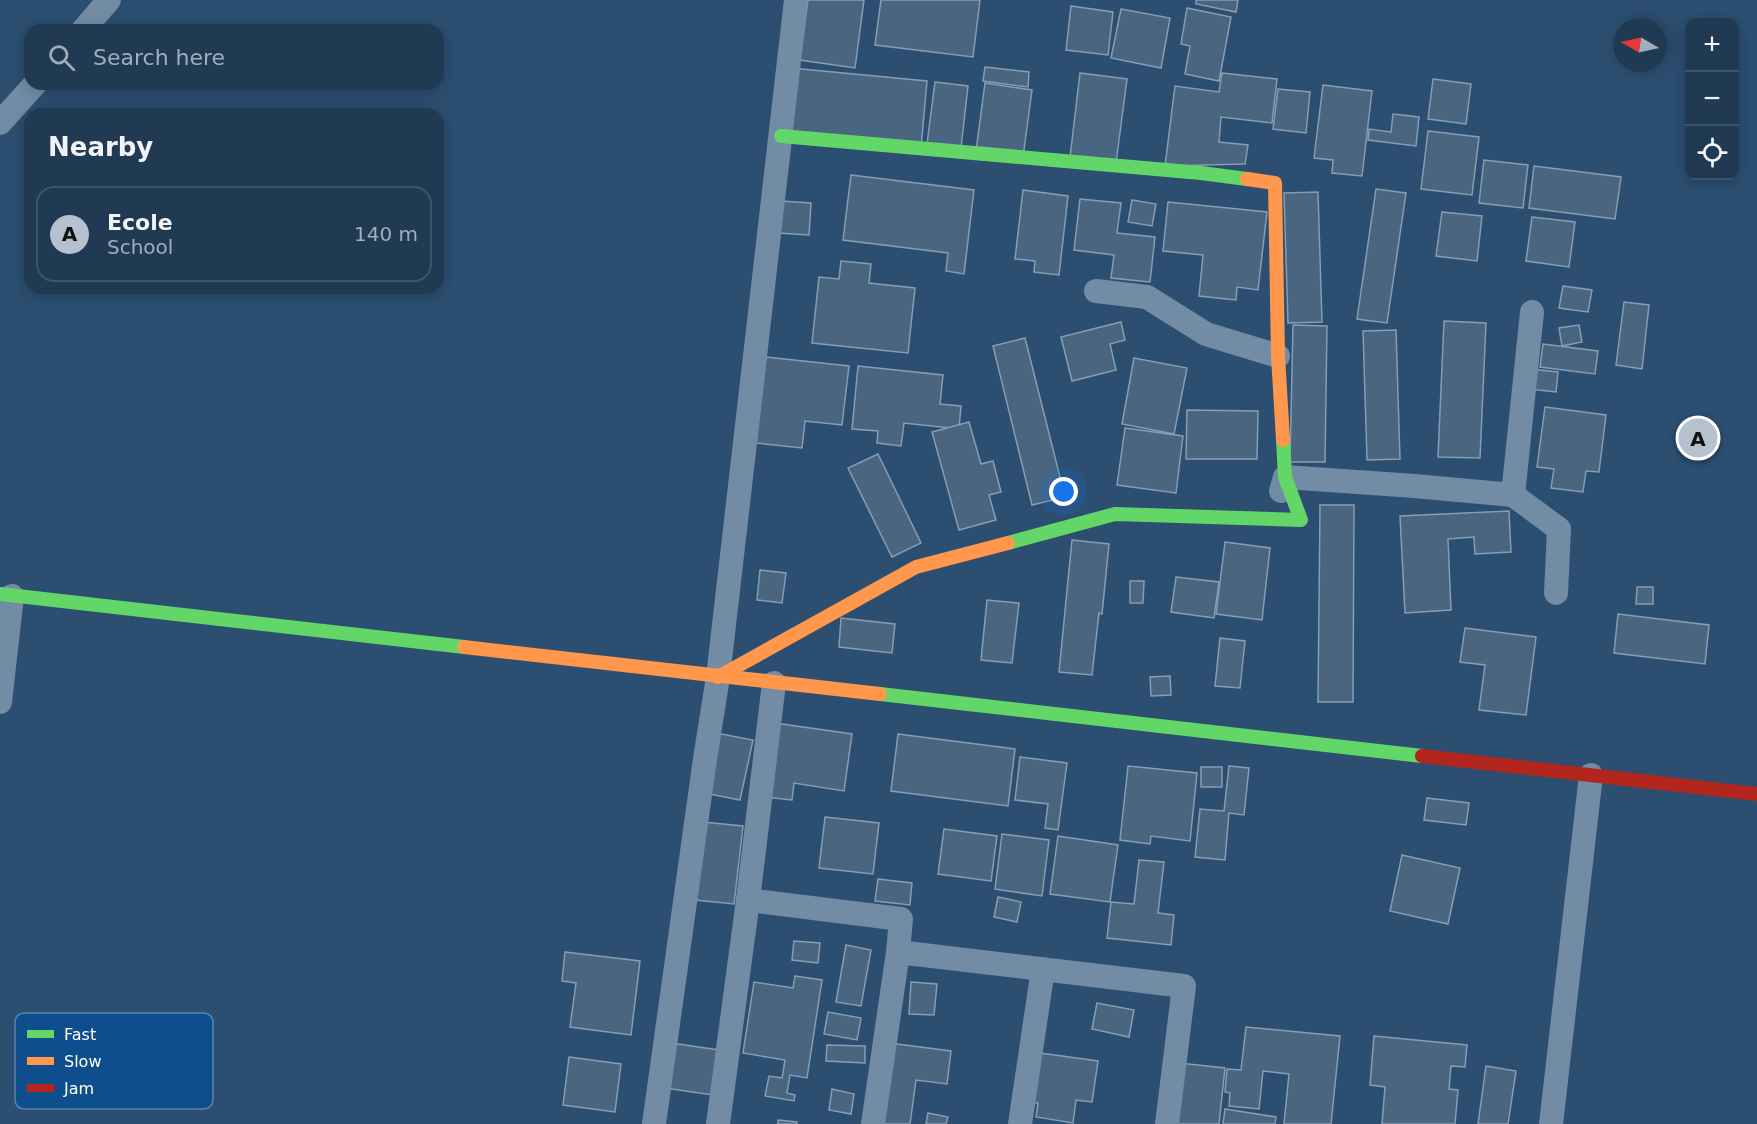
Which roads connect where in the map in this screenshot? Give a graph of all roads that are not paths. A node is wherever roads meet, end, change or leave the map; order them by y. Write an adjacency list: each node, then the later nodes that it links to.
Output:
1 (109, 0): 3 (street)
2 (796, 0): 6 (street)
3 (88, 24)
4 (30, 90): 5 (street)
5 (0, 123)
6 (781, 136): 9 (main road); 15 (street)
7 (1096, 291): 9 (street)
8 (1532, 312): 11 (street)
9 (1278, 356): 10 (main road)
10 (1285, 477): 11 (street); 12 (street)
11 (1513, 495): 13 (street)
12 (1273, 519): 15 (main road)
13 (1556, 593)
14 (6, 595): 15 (main road); 17 (street)
15 (718, 677): 16 (main road); 23 (street)
16 (774, 683): 18 (main road); 20 (street)
17 (0, 702)
18 (1591, 775): 19 (main road); 28 (street)
19 (1757, 794)
20 (748, 900): 21 (street); 24 (street)
21 (898, 952): 22 (street); 25 (street)
22 (1043, 969): 26 (street); 27 (street)
23 (654, 1124)
24 (718, 1124)
25 (873, 1124)
26 (1020, 1124)
27 (1167, 1124)
28 (1551, 1124)

